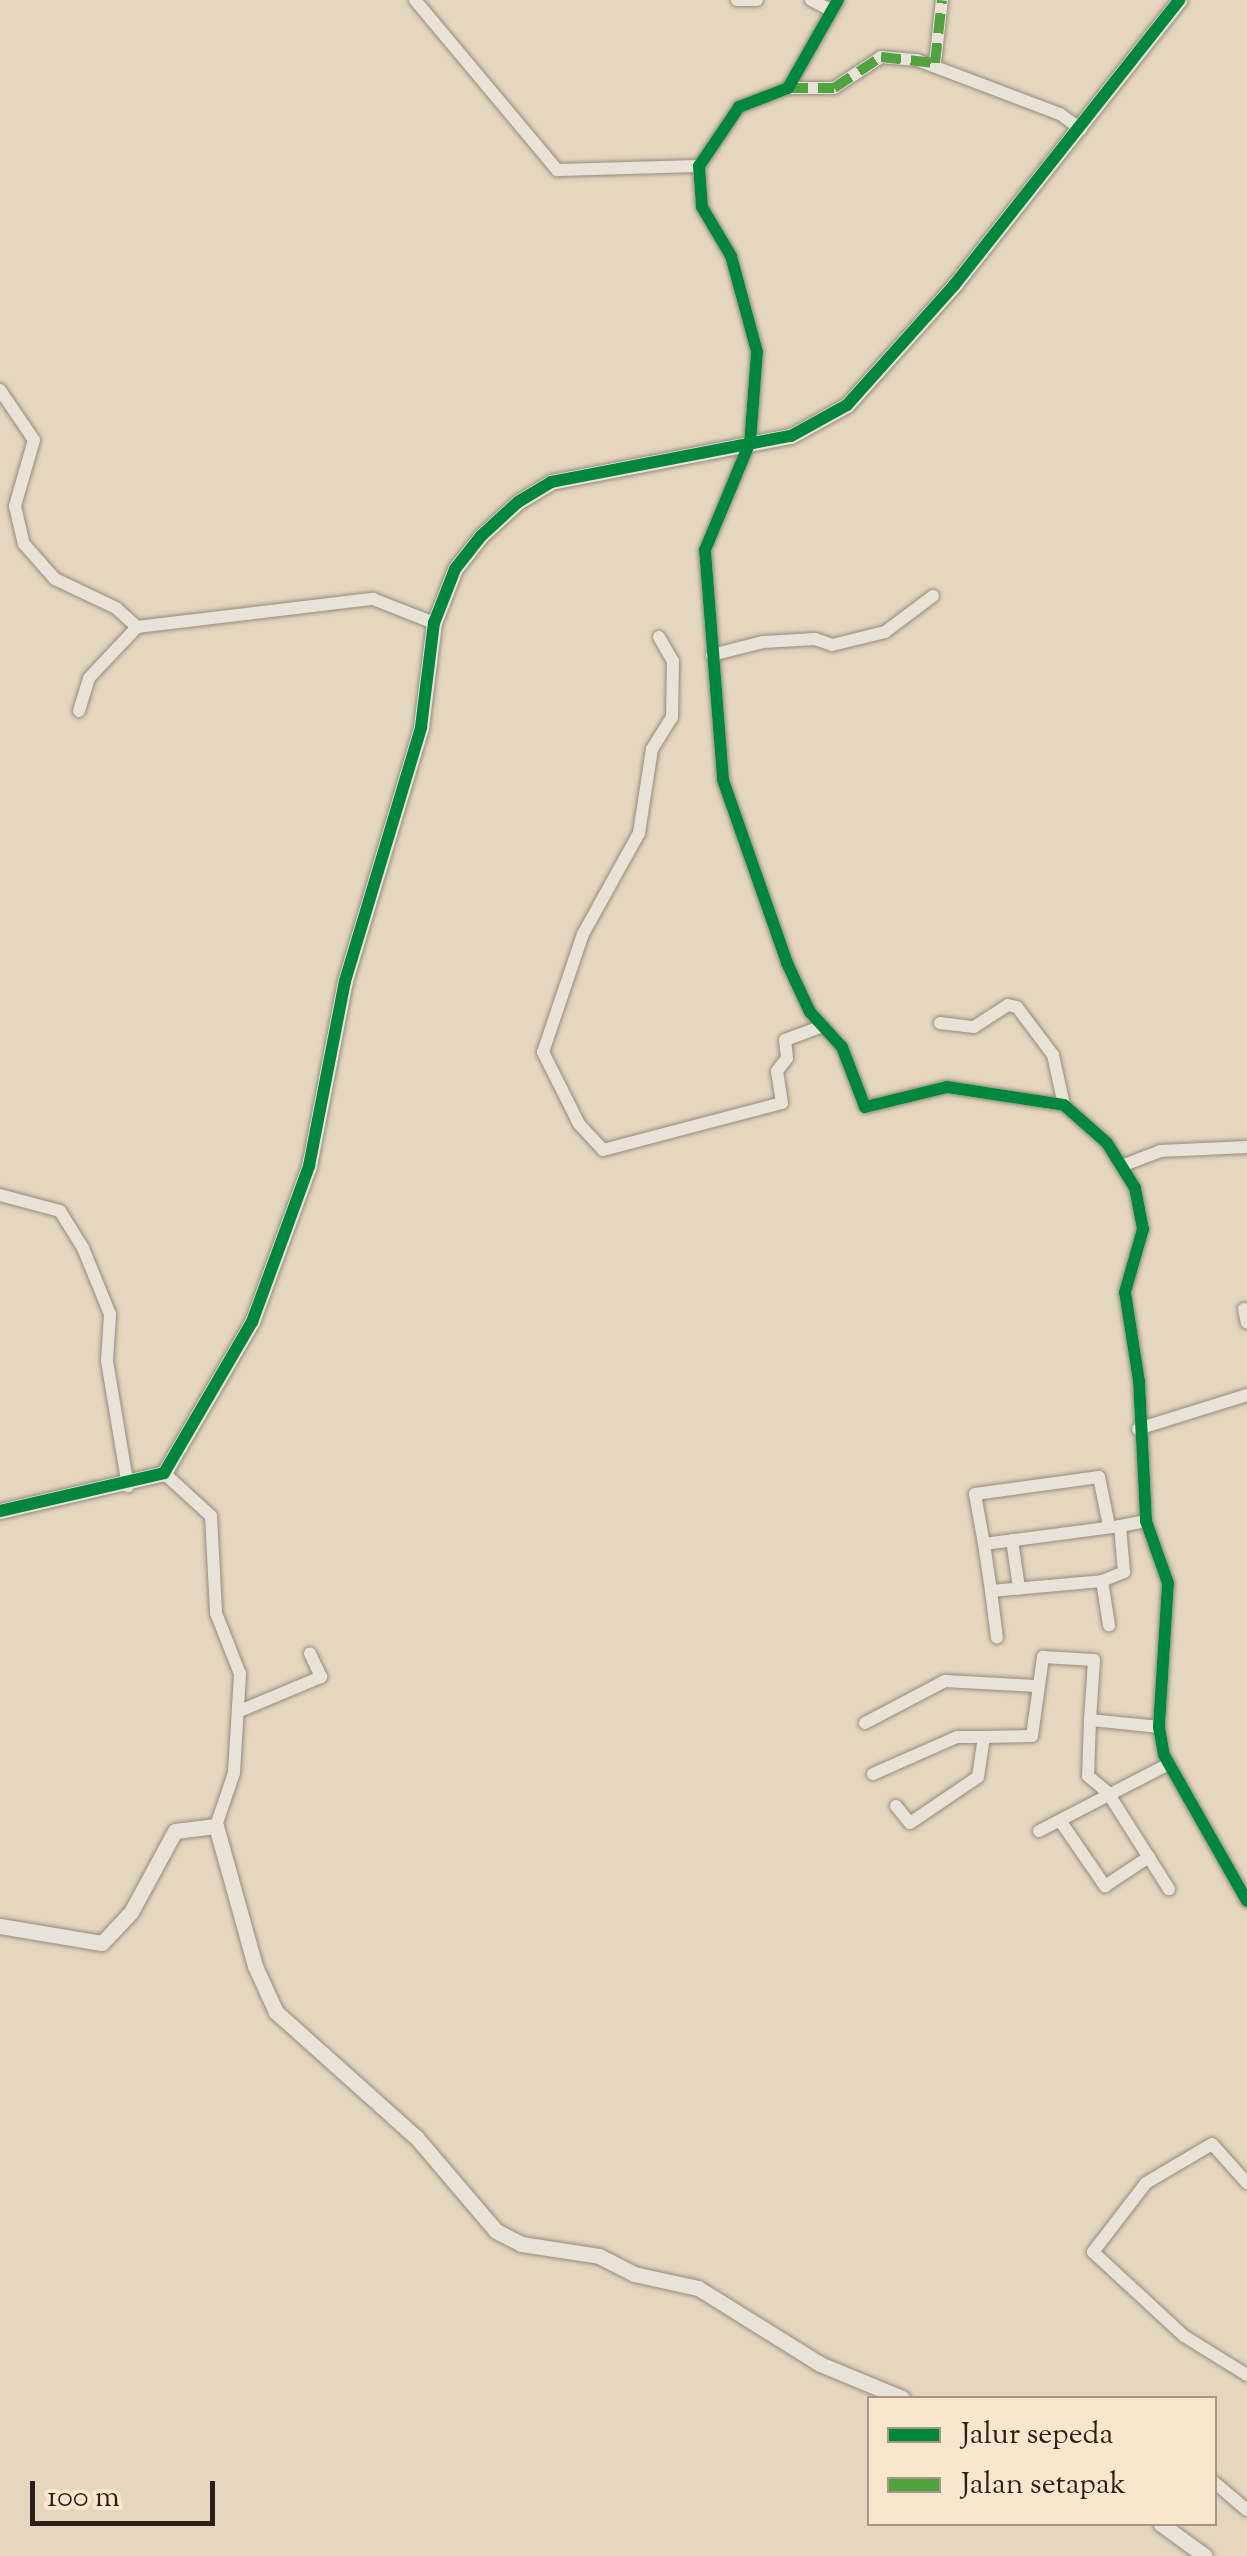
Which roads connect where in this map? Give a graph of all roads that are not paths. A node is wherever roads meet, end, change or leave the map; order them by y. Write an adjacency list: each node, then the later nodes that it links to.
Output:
1 (415, 0): 11 (street)
2 (737, 0): 3 (street)
3 (757, 0)
4 (812, 0): 7 (street)
5 (942, 0): 8 (street)
6 (1179, 0): 10 (street)
7 (834, 5): 9 (street)
8 (935, 64): 9 (street); 10 (street)
9 (788, 88): 11 (street)
10 (1070, 121): 13 (street)
11 (698, 166): 13 (street)
12 (0, 390): 16 (street)
13 (750, 442): 15 (street); 18 (street)
14 (933, 596): 18 (street)
15 (434, 623): 16 (street); 28 (street)
16 (137, 627): 19 (street)
17 (660, 637): 21 (street)
18 (712, 655): 21 (street)
19 (78, 711)
20 (940, 1023): 22 (street)
21 (823, 1026): 22 (street)
22 (1064, 1105): 24 (street)
23 (1247, 1147): 24 (street)
24 (1124, 1165): 27 (street)
25 (0, 1194): 29 (street)
26 (1247, 1396): 27 (street)
27 (1138, 1429): 31 (street)
28 (164, 1474): 29 (street); 42 (street)
29 (128, 1486): 30 (street)
30 (0, 1511)
31 (1146, 1521): 32 (street); 45 (street)
32 (1114, 1526): 33 (street); 34 (street); 35 (street)
33 (1012, 1540): 34 (street); 36 (street)
34 (984, 1544): 37 (street)
35 (1102, 1581): 36 (street); 38 (street)
36 (1020, 1588): 37 (street)
37 (991, 1591): 39 (street)
38 (1108, 1625)
39 (997, 1638)
40 (310, 1653): 42 (street)
41 (1036, 1686): 43 (street); 44 (street); 46 (street)
42 (242, 1710): 52 (street)
43 (1090, 1720): 45 (street); 49 (street)
44 (865, 1723)
45 (1160, 1727): 47 (street)
46 (984, 1737): 48 (street); 50 (street)
47 (1167, 1764): 49 (street); 56 (street)
48 (873, 1774)
49 (1108, 1793): 51 (street); 54 (street)
50 (896, 1806)
51 (1061, 1822): 53 (street); 54 (street)
52 (216, 1826): 57 (street); 60 (street)
53 (1039, 1831)
54 (1150, 1857): 55 (street)
55 (1169, 1888)
56 (1247, 1901)
57 (0, 1926)
58 (1247, 2183): 59 (street)
59 (1247, 2375)
60 (897, 2396)
61 (1217, 2485): 62 (street)
62 (1247, 2510)
63 (1164, 2526): 64 (street)
64 (1205, 2556)

